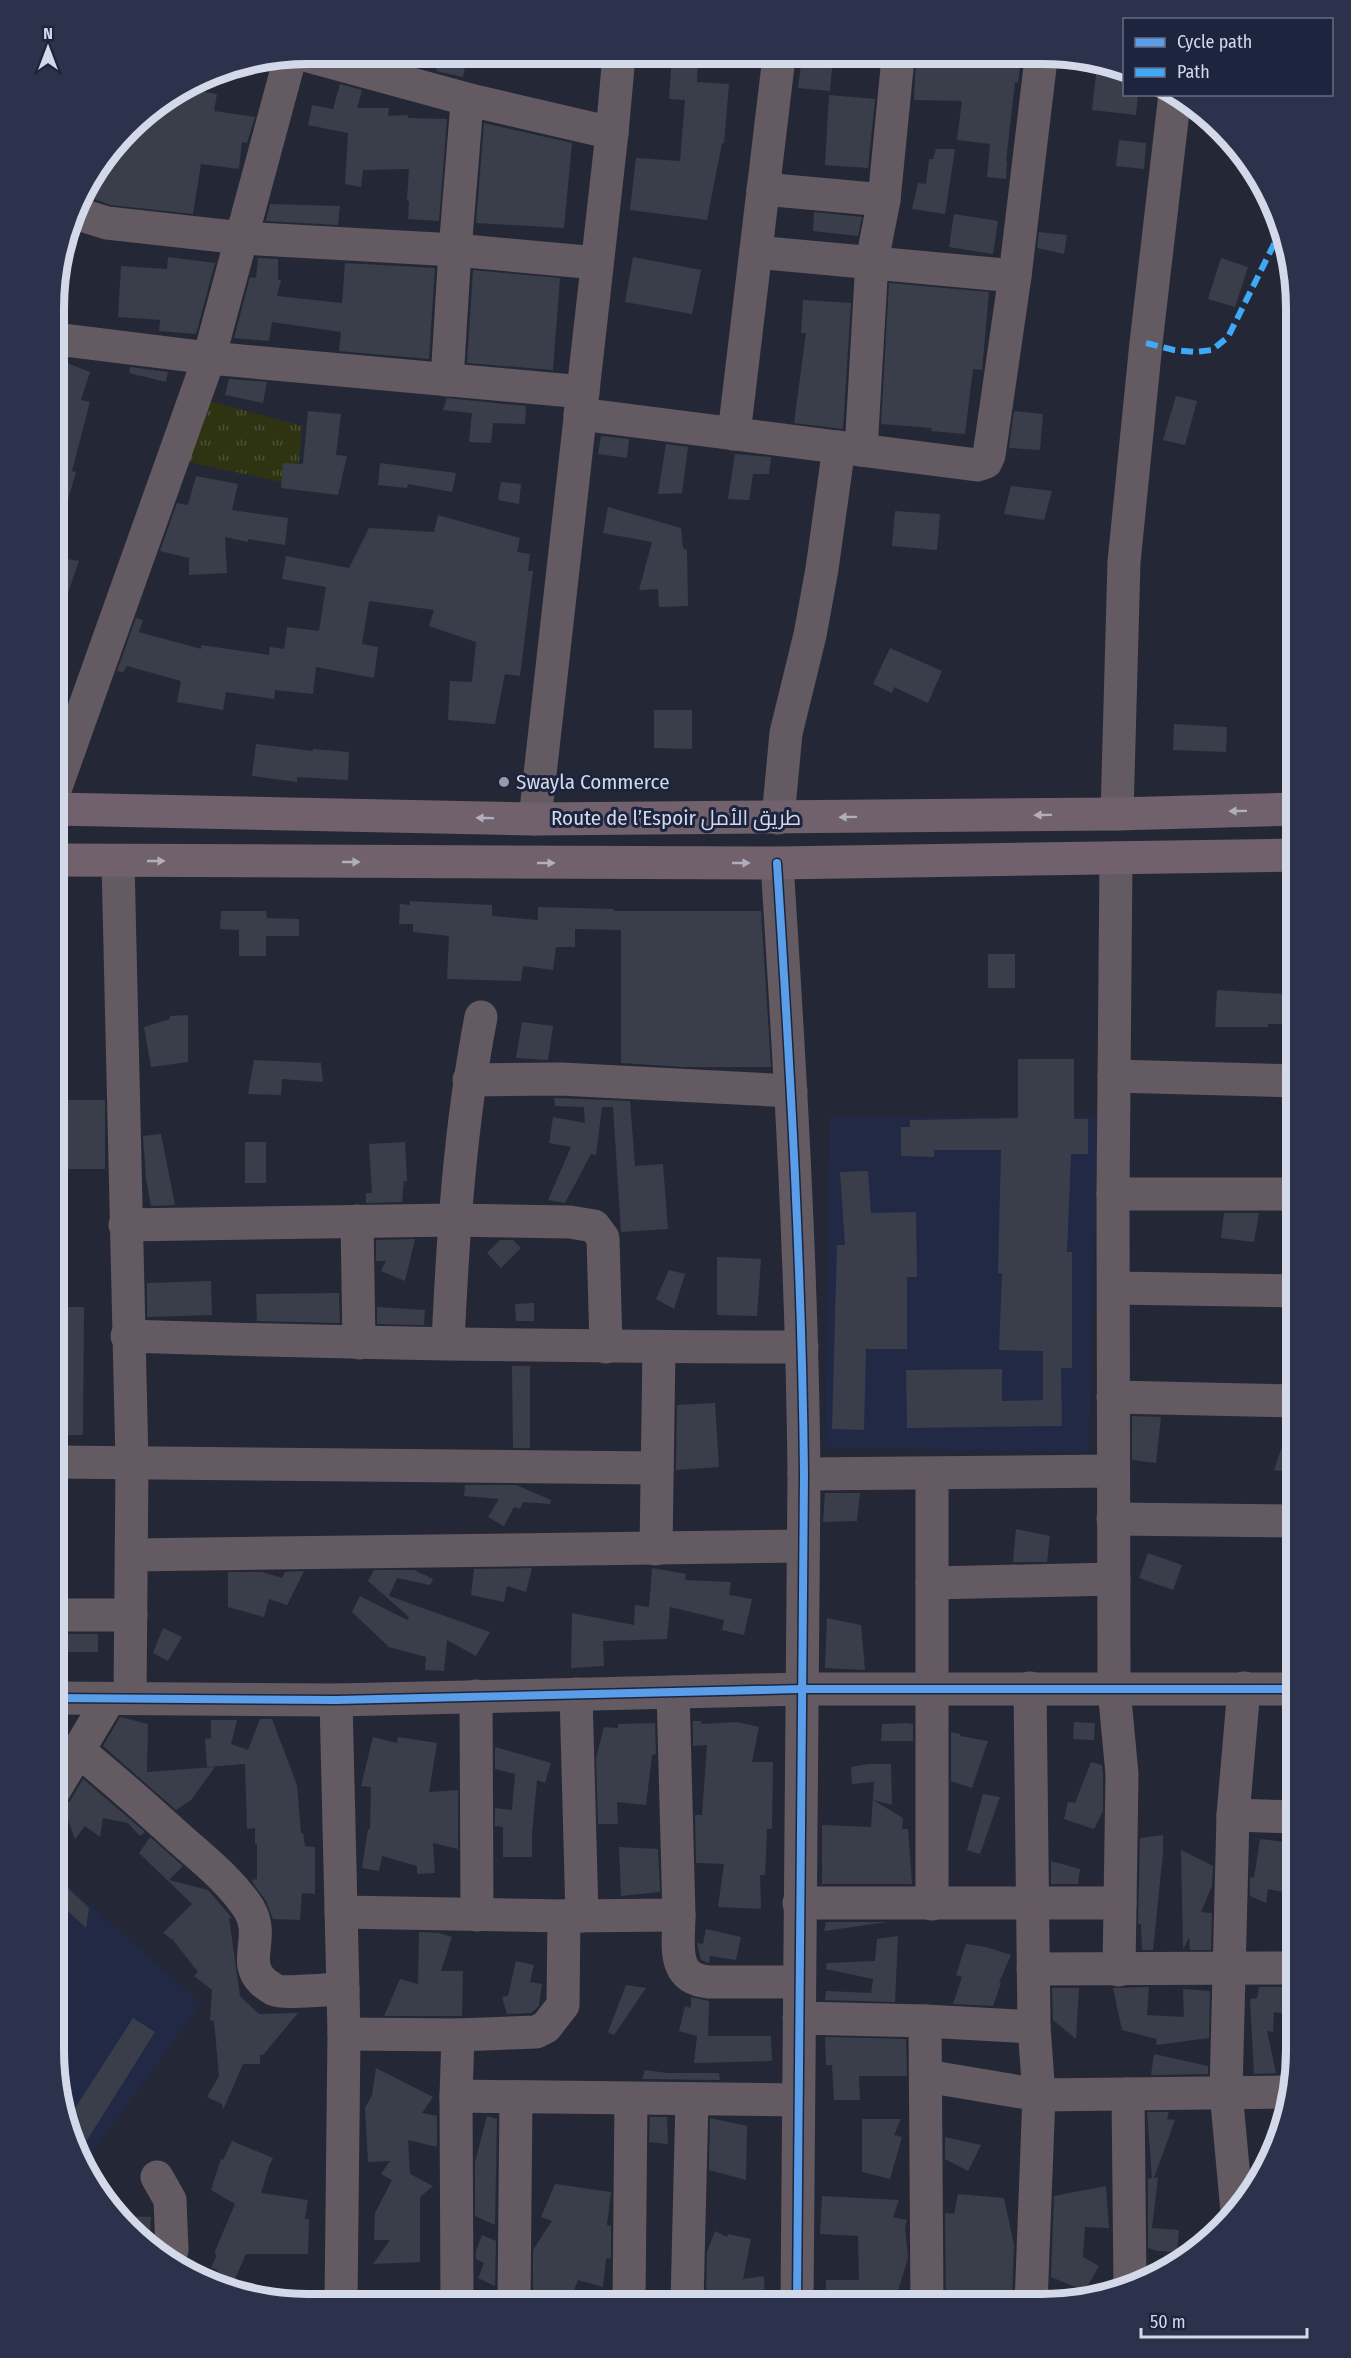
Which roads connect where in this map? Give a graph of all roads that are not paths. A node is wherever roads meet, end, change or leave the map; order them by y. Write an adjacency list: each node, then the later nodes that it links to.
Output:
1 (338, 64): 7 (street)
2 (618, 64): 9 (street)
3 (778, 64): 10 (street)
4 (897, 64): 11 (street)
5 (1040, 64): 18 (street)
6 (288, 66): 13 (street)
7 (470, 100): 9 (street); 14 (street)
8 (1174, 103): 28 (street)
9 (612, 133): 17 (street)
10 (763, 189): 11 (street); 15 (street)
11 (884, 200): 16 (street)
12 (85, 211): 13 (street)
13 (242, 238): 14 (street); 20 (street)
14 (455, 250): 17 (street); 21 (street)
15 (756, 252): 16 (street); 23 (street)
16 (872, 261): 18 (street); 24 (street)
17 (597, 263): 22 (street)
18 (1014, 276): 24 (street)
19 (64, 340): 20 (street)
20 (209, 358): 21 (street); 25 (street)
21 (447, 380): 22 (street)
22 (581, 403): 23 (street); 30 (street)
23 (734, 434): 24 (street)
24 (850, 449): 29 (street)
25 (64, 765)
26 (64, 809): 30 (highway, Route de l’Espoir طريق الأمل, one-way to 26)
27 (1286, 809): 28 (highway, Route de l’Espoir طريق الأمل, one-way to 28)
28 (1117, 814): 29 (highway, Route de l’Espoir طريق الأمل, one-way to 29)
29 (778, 818): 30 (highway, Route de l’Espoir طريق الأمل)
30 (535, 819)
31 (1286, 855): 32 (highway)
32 (1116, 858): 35 (highway); 37 (street)
33 (64, 860): 34 (highway)
34 (117, 861): 35 (highway, one-way to 35); 45 (street)
35 (777, 863): 40 (street)
36 (481, 1017): 38 (street)
37 (1114, 1076): 39 (street); 41 (street)
38 (469, 1080): 40 (street); 43 (street)
39 (1286, 1081)
40 (791, 1091): 52 (street)
41 (1113, 1194): 42 (street); 46 (street)
42 (1286, 1194)
43 (454, 1220): 44 (street); 50 (street); 51 (street)
44 (357, 1221): 45 (street); 49 (street)
45 (125, 1225): 48 (street)
46 (1114, 1288): 47 (street); 54 (street)
47 (1286, 1291)
48 (127, 1336): 49 (street); 57 (street)
49 (359, 1343): 50 (street)
50 (448, 1343): 51 (street)
51 (606, 1347): 53 (street)
52 (802, 1347): 53 (street); 60 (street)
53 (659, 1348): 58 (street)
54 (1113, 1397): 55 (street); 59 (street)
55 (1286, 1401)
56 (64, 1462): 57 (street)
57 (132, 1463): 58 (street); 66 (street)
58 (657, 1468): 65 (street)
59 (1113, 1471): 61 (street); 62 (street)
60 (804, 1474): 61 (street); 64 (street)
61 (932, 1474): 68 (street)
62 (1113, 1519): 63 (street); 67 (street)
63 (1286, 1521)
64 (803, 1546): 65 (street); 73 (street)
65 (656, 1549): 66 (street)
66 (132, 1555): 70 (street)
67 (1114, 1579): 68 (street); 74 (street)
68 (932, 1583): 76 (street)
69 (64, 1615): 70 (street)
70 (131, 1615): 81 (street)
71 (1030, 1688): 74 (street); 76 (street); 87 (street)
72 (1244, 1688): 74 (street); 75 (street); 85 (street)
73 (801, 1689): 76 (street); 77 (street); 89 (street)
74 (1114, 1689): 88 (street)
75 (1286, 1689)
76 (932, 1690): 90 (street)
77 (673, 1692): 78 (street); 93 (street)
78 (576, 1694): 79 (street); 94 (street)
79 (476, 1696): 82 (street); 92 (street)
80 (64, 1698): 81 (street)
81 (120, 1698): 82 (street); 83 (street)
82 (336, 1700): 91 (street)
83 (79, 1751): 84 (street); 100 (street)
84 (64, 1775)
85 (1233, 1815): 86 (street); 95 (street)
86 (1286, 1817)
87 (1032, 1902): 88 (street); 90 (street); 97 (street)
88 (1120, 1903): 98 (street)
89 (799, 1904): 90 (street); 99 (street)
90 (932, 1904)
91 (341, 1912): 92 (street); 100 (street)
92 (477, 1914): 94 (street)
93 (679, 1914): 94 (street); 99 (street)
94 (573, 1916): 105 (street)
95 (1229, 1968): 96 (street); 98 (street); 107 (street)
96 (1286, 1968)
97 (1033, 1969): 98 (street); 103 (street)
98 (1119, 1970)
99 (799, 1982): 101 (street)
100 (343, 1989): 104 (street)
101 (799, 2018): 102 (street); 115 (street)
102 (925, 2021): 103 (street); 106 (street)
103 (1034, 2027): 110 (street)
104 (344, 2034): 105 (street); 120 (street)
105 (458, 2035): 111 (street)
106 (926, 2076): 110 (street); 126 (street)
107 (1226, 2092): 108 (street); 109 (street); 117 (street)
108 (1283, 2092)
109 (1128, 2094): 110 (street); 119 (street)
110 (1039, 2095): 127 (street)
111 (456, 2096): 112 (street); 121 (street)
112 (516, 2098): 113 (street); 122 (street)
113 (631, 2099): 114 (street); 123 (street)
114 (692, 2099): 115 (street); 124 (street)
115 (798, 2100): 125 (street)
116 (157, 2177): 118 (street)
117 (1236, 2198)
118 (167, 2248)
119 (1130, 2277)
120 (341, 2294)
121 (457, 2294)
122 (514, 2294)
123 (629, 2294)
124 (687, 2294)
125 (797, 2294)
126 (927, 2294)
127 (1031, 2294)

